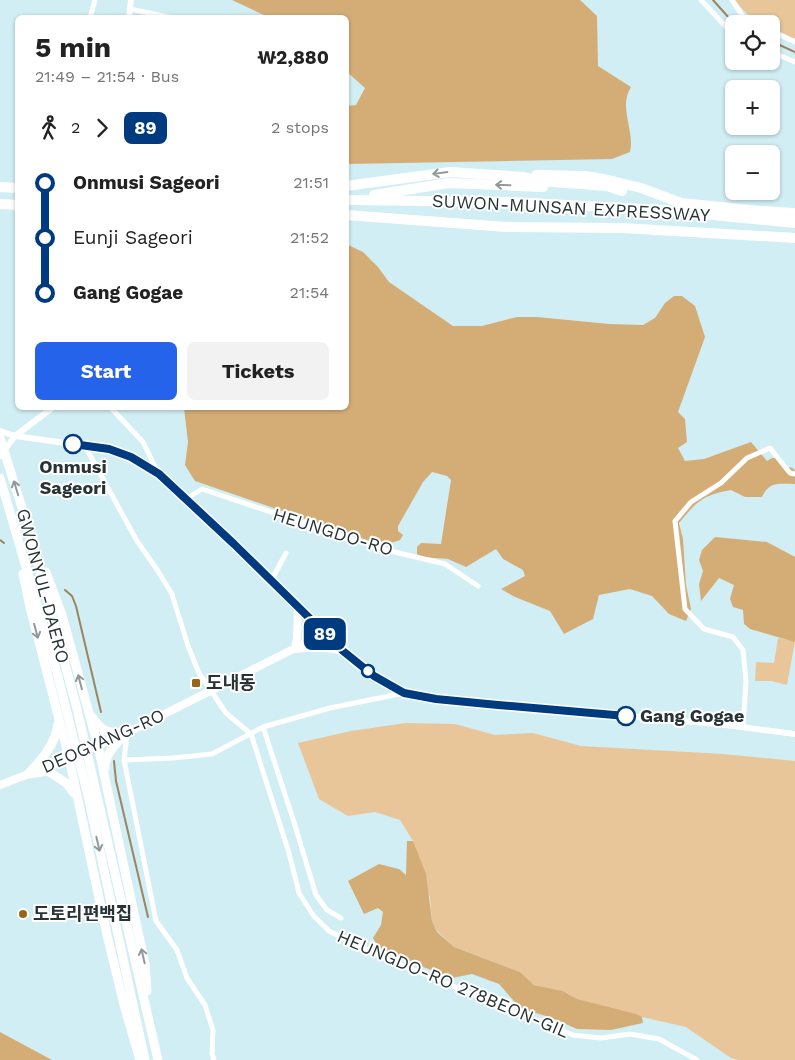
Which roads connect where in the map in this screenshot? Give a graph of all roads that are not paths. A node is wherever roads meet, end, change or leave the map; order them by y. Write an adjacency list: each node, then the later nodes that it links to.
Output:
1 (95, 0): 6 (street)
2 (131, 0): 5 (street)
3 (701, 0): 10 (street)
4 (732, 0): 9 (street)
5 (130, 9): 7 (street); 8 (street)
6 (91, 15)
7 (129, 15)
8 (159, 15)
9 (742, 15)
10 (725, 24)
11 (780, 35): 12 (street)
12 (795, 42)
13 (780, 56): 14 (street)
14 (795, 62)
15 (524, 177): 16 (highway, one-way to 16); 21 (highway, one-way to 21); 25 (highway)
16 (349, 186)
17 (0, 187): 18 (highway)
18 (15, 188)
19 (0, 193): 20 (highway)
20 (15, 194)
21 (349, 199)
22 (349, 199): 27 (highway, SUWON-MUNSAN EXPRESSWAY)
23 (0, 204): 24 (highway)
24 (15, 205)
25 (795, 213)
26 (349, 216): 28 (highway, SUWON-MUNSAN EXPRESSWAY)
27 (795, 223)
28 (795, 238)
29 (49, 410): 32 (street)
30 (113, 410): 36 (street)
31 (0, 431): 32 (street)
32 (15, 436): 34 (street); 35 (street)
33 (0, 438): 40 (highway, GWONYUL-DAERO, one-way to 33)
34 (85, 446): 36 (street); 55 (street)
35 (0, 456)
36 (159, 474): 39 (street)
37 (795, 474): 53 (street)
38 (0, 478): 41 (highway, GWONYUL-DAERO)
39 (186, 499): 43 (street); 44 (street, HEUNGDO-RO)
40 (24, 514): 50 (highway, one-way to 40); 65 (highway, GWONYUL-DAERO)
41 (11, 515): 51 (highway, one-way to 51); 67 (highway, GWONYUL-DAERO, one-way to 67)
42 (286, 553): 43 (street)
43 (271, 581): 45 (street)
44 (478, 586)
45 (298, 607): 46 (street); 47 (main road)
46 (325, 634): 47 (main road); 48 (street)
47 (295, 649): 48 (main road); 54 (main road, DEOGYANG-RO)
48 (343, 651): 49 (street)
49 (404, 693): 52 (street); 53 (street)
50 (88, 713): 51 (highway); 54 (highway); 57 (highway)
51 (58, 716): 58 (highway); 60 (highway)
52 (263, 727): 55 (street); 64 (street, HEUNGDO-RO 278BEON-GIL)
53 (743, 727): 56 (street)
54 (127, 733): 57 (main road, DEOGYANG-RO); 59 (street); 61 (highway)
55 (251, 734): 59 (street); 70 (street, HEUNGDO-RO 278BEON-GIL)
56 (795, 734)
57 (98, 746): 58 (main road, DEOGYANG-RO); 61 (highway)
58 (69, 758): 60 (main road, DEOGYANG-RO); 63 (highway)
59 (124, 760): 69 (street)
60 (28, 774): 62 (main road, DEOGYANG-RO); 63 (highway)
61 (105, 783): 63 (highway); 65 (highway, one-way to 61)
62 (0, 785)
63 (75, 794): 66 (highway)
64 (341, 918)
65 (154, 1039): 68 (highway)
66 (140, 1060)
67 (145, 1060)
68 (158, 1060)
69 (214, 1060)
70 (697, 1060)

